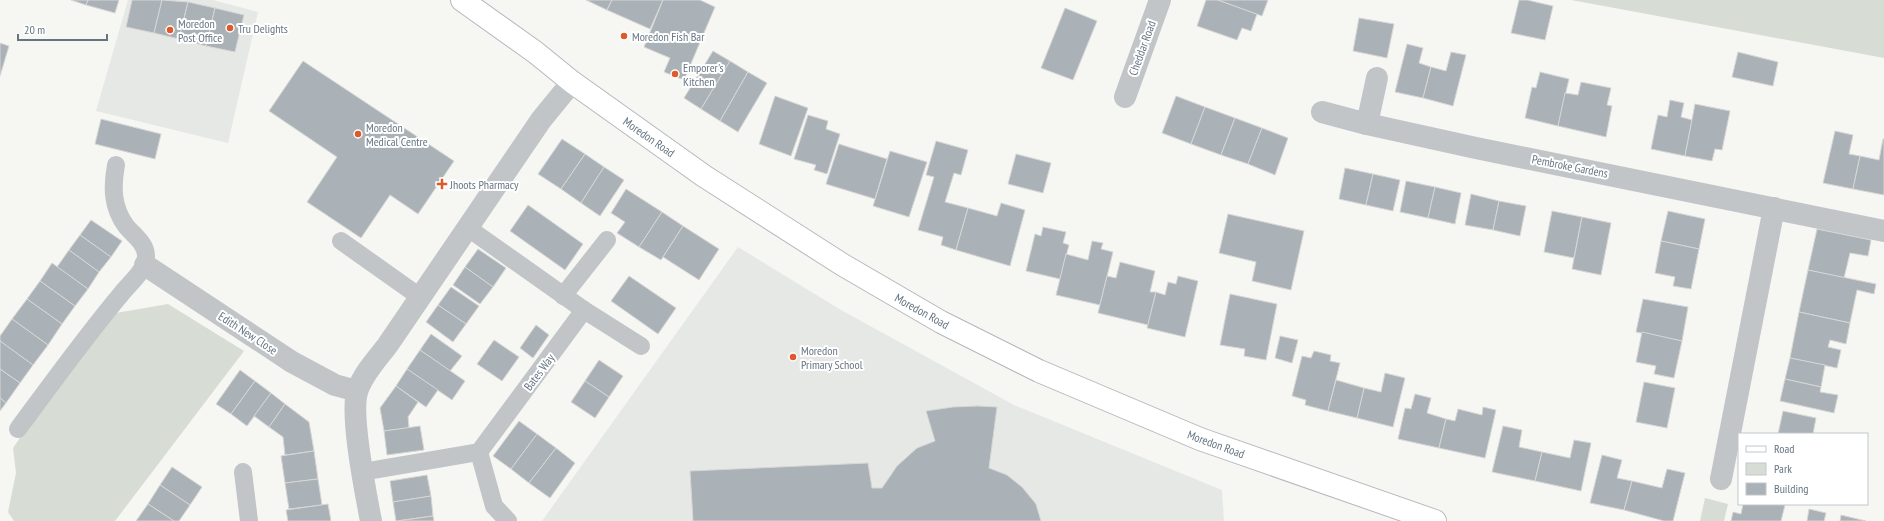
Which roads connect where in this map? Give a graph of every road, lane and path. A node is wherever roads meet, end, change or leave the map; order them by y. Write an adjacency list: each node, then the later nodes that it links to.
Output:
1 (462, 0): 4 (street, Moredon Road)
2 (1160, 0): 5 (street, Cheddar Road)
3 (1377, 78): 7 (street)
4 (572, 82): 10 (street); 28 (street, Moredon Road)
5 (1125, 97)
6 (1322, 112): 7 (street, Pembroke Gardens)
7 (1367, 124): 9 (street, Pembroke Gardens)
8 (116, 165): 14 (lane)
9 (1774, 208): 11 (street, Pembroke Gardens); 24 (street)
10 (468, 228): 15 (lane); 16 (street)
11 (1884, 231)
12 (607, 240): 15 (lane)
13 (341, 241): 16 (lane)
14 (145, 265): 19 (street, Edith New Close); 20 (lane)
15 (563, 296): 17 (lane)
16 (420, 297): 19 (street)
17 (584, 310): 18 (lane); 21 (lane, Bates Way)
18 (641, 346)
19 (357, 391): 23 (street)
20 (18, 429)
21 (479, 452): 23 (lane); 27 (lane)
22 (243, 472): 25 (lane)
23 (362, 472): 26 (street)
24 (1721, 479)
25 (248, 521)
26 (371, 521)
27 (508, 521)
28 (1435, 521)

